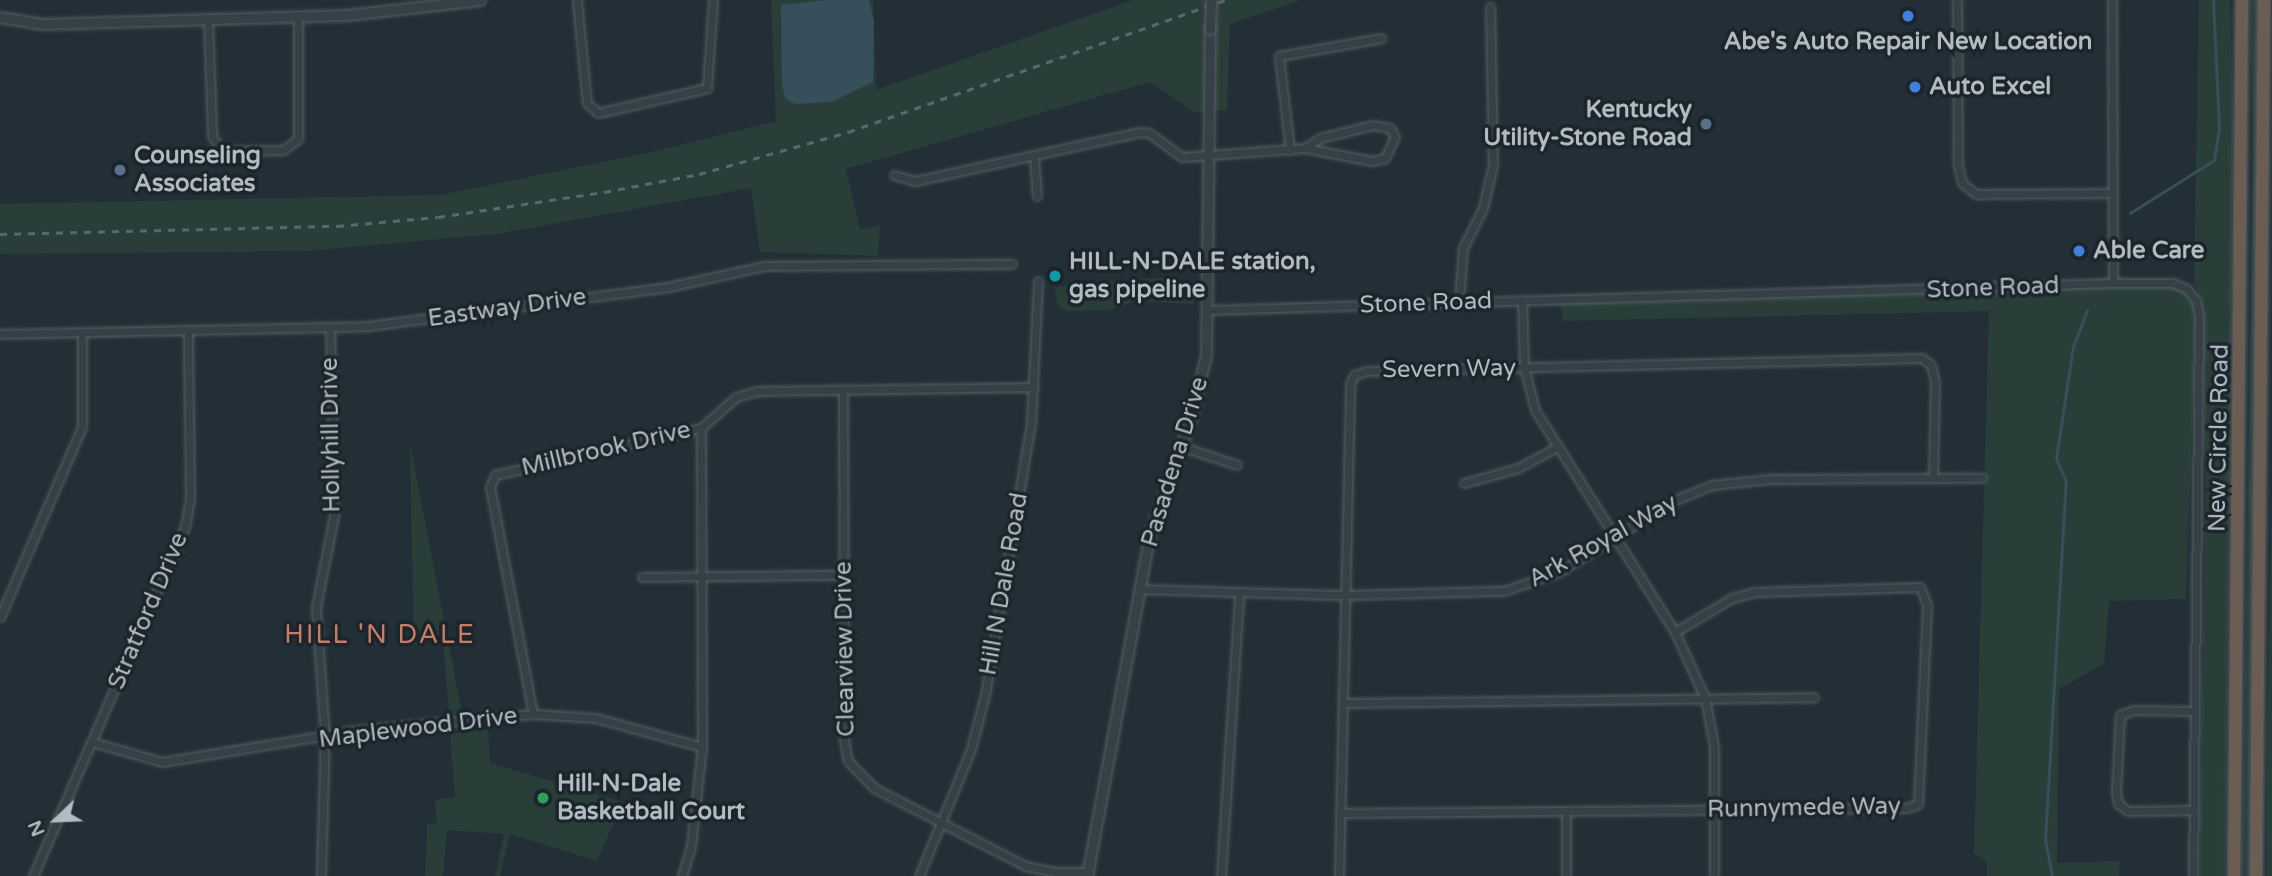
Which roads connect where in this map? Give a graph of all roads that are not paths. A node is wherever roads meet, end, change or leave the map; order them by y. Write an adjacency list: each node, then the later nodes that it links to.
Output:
1 (380, 0): 11 (street)
2 (480, 0): 11 (street)
3 (577, 0): 4 (street)
4 (713, 0)
5 (1211, 0): 19 (street, Pasadena Drive, bridge)
6 (1957, 0): 21 (street)
7 (2112, 0): 21 (street)
8 (2242, 0): 75 (highway, New Circle Road)
9 (2264, 0): 76 (highway, New Circle Road)
10 (1490, 7): 27 (street)
11 (382, 12): 12 (street)
12 (299, 16): 14 (street); 14 (street)
13 (0, 17): 14 (street)
14 (208, 19)
15 (1381, 38): 17 (street)
16 (1306, 148): 16 (street); 17 (street)
17 (1290, 150): 19 (street)
18 (1034, 156): 19 (street); 20 (street); 22 (street)
19 (1209, 158): 28 (street, Pasadena Drive)
20 (894, 175)
21 (2112, 193): 25 (street)
22 (1037, 196)
23 (1012, 264): 29 (street, Eastway Drive)
24 (1038, 281): 34 (street, Hill N Dale Road)
25 (2113, 283): 26 (street, Stone Road); 55 (street, Stone Road)
26 (1522, 300): 27 (street, Stone Road); 33 (street)
27 (1460, 301): 28 (street, Stone Road)
28 (1208, 310): 37 (street, Pasadena Drive)
29 (330, 328): 30 (street, Eastway Drive); 57 (street, Hollyhill Drive)
30 (188, 331): 31 (street, Eastway Drive); 58 (street, Stratford Drive)
31 (82, 332): 32 (street, Eastway Drive); 50 (street)
32 (0, 334)
33 (1524, 367): 38 (street); 40 (street, Severn Way); 49 (street, Severn Way)
34 (1034, 387): 35 (street, Millbrook Drive); 64 (street, Hill N Dale Road)
35 (843, 390): 36 (street, Millbrook Drive); 44 (street, Clearview Drive)
36 (701, 428): 46 (street); 56 (street, Millbrook Drive)
37 (1181, 446): 39 (street); 47 (street, Pasadena Drive)
38 (1557, 447): 42 (street); 43 (street)
39 (1237, 465)
40 (1933, 477): 41 (street, Ark Royal Way); 43 (street, Ark Royal Way)
41 (1982, 478)
42 (1464, 483)
43 (1615, 537): 49 (street, Ark Royal Way); 51 (street)
44 (844, 575): 46 (street); 64 (street, Clearview Drive)
45 (642, 577): 46 (street)
46 (701, 577): 59 (street)
47 (1139, 589): 48 (street, Ark Royal Way); 65 (street, Pasadena Drive)
48 (1239, 594): 49 (street, Ark Royal Way); 70 (street)
49 (1346, 595): 54 (street, Severn Way)
50 (0, 617)
51 (1675, 632): 53 (street); 60 (street, Runnymede Way)
52 (1814, 697): 53 (street)
53 (1705, 698): 54 (street); 60 (street)
54 (1344, 703): 63 (street, Severn Way)
55 (2194, 711): 61 (street, Stone Road); 61 (street)
56 (533, 714): 57 (street, Maplewood Drive); 59 (street, Maplewood Drive)
57 (324, 737): 58 (street, Maplewood Drive); 67 (street, Hollyhill Drive)
58 (92, 742): 66 (street, Stratford Drive)
59 (702, 747): 68 (street)
60 (1715, 810): 62 (street, Runnymede Way); 73 (street)
61 (2194, 810): 74 (street, Stone Road)
62 (1566, 812): 63 (street, Runnymede Way); 72 (street)
63 (1340, 813): 71 (street, Severn Way)
64 (942, 823): 65 (street, Clearview Drive); 69 (street, Hill N Dale Road)
65 (1088, 874)
66 (33, 876)
67 (321, 876)
68 (682, 876)
69 (919, 876)
70 (1221, 876)
71 (1339, 876)
72 (1566, 876)
73 (1714, 876)
74 (2193, 876)
75 (2234, 876)
76 (2256, 876)

